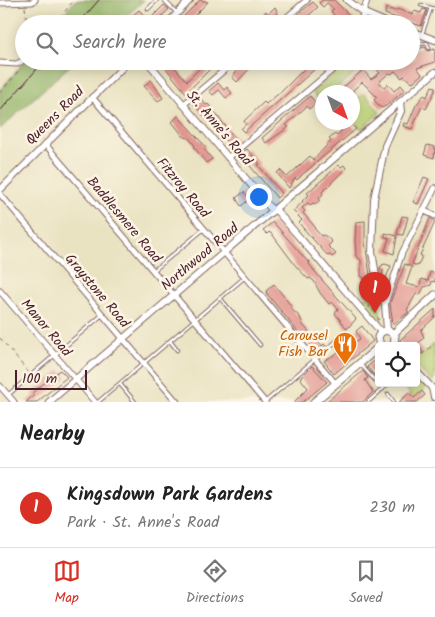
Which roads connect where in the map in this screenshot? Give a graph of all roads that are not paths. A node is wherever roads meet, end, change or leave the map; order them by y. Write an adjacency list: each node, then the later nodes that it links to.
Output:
1 (35, 0): 8 (street)
2 (157, 0): 11 (lane)
3 (164, 0): 13 (lane)
4 (190, 0): 13 (street)
5 (307, 0): 14 (street)
6 (347, 0): 12 (street)
7 (367, 0): 12 (street)
8 (0, 3)
9 (421, 5): 10 (lane)
10 (433, 9): 16 (lane)
11 (148, 10)
12 (364, 13): 15 (street)
13 (178, 14)
14 (290, 15)
15 (369, 15)
16 (420, 28)
17 (420, 34): 18 (street)
18 (435, 40)
19 (420, 44): 20 (lane)
20 (429, 48)
21 (0, 63): 22 (street)
22 (15, 64)
23 (120, 70): 28 (street, Queens Road)
24 (154, 70): 30 (street, St. Anne's Road)
25 (224, 70): 30 (street)
26 (332, 70): 32 (street)
27 (435, 72): 29 (street, Northwood Road)
28 (92, 98): 31 (street, Queens Road); 39 (street, Fitzroy Road)
29 (400, 102): 36 (street, Northwood Road); 47 (street)
30 (183, 105): 32 (street, St. Anne's Road)
31 (45, 144): 34 (street, Queens Road); 41 (street, Baddlesmere Road)
32 (228, 158): 36 (street, St. Anne's Road)
33 (435, 188): 37 (street)
34 (0, 190)
35 (0, 194): 48 (street, Graystone Road)
36 (274, 210): 40 (street, Northwood Road); 50 (street, St. Anne's Road)
37 (423, 210): 38 (street); 47 (street)
38 (435, 216)
39 (204, 229): 40 (street, Fitzroy Road); 41 (lane)
40 (224, 253): 42 (street, Fitzroy Road); 44 (street, Northwood Road)
41 (153, 271): 44 (street, Baddlesmere Road)
42 (245, 277): 46 (lane); 60 (street, Fitzroy Road)
43 (0, 291): 59 (street, Manor Road)
44 (174, 295): 49 (street, Baddlesmere Road); 51 (street, Northwood Road)
45 (435, 295): 50 (main road)
46 (220, 298): 49 (lane); 56 (lane)
47 (385, 304): 50 (street)
48 (103, 315): 51 (street, Graystone Road); 59 (lane)
49 (194, 320): 53 (lane); 78 (street, Baddlesmere Road)
50 (387, 332): 54 (main road); 55 (main road)
51 (123, 338): 61 (street, Graystone Road); 64 (street, Northwood Road)
52 (339, 339): 60 (lane)
53 (170, 341): 57 (lane); 61 (lane)
54 (378, 342)
55 (395, 342)
56 (260, 345)
57 (177, 350)
58 (375, 350): 62 (main road)
59 (55, 355): 64 (street, Manor Road); 71 (lane)
60 (315, 359): 66 (street, Fitzroy Road); 78 (lane)
61 (144, 363): 65 (lane); 77 (street, Graystone Road)
62 (360, 363): 66 (main road); 69 (lane)
63 (420, 375): 72 (street)
64 (76, 379): 74 (street, Northwood Road); 75 (street, Manor Road)
65 (120, 384): 75 (lane); 76 (lane)
66 (336, 384): 79 (main road)
67 (0, 386): 71 (street)
68 (385, 387): 69 (lane)
69 (383, 389): 80 (lane)
70 (388, 394): 81 (lane)
71 (8, 395): 73 (street)
72 (433, 399)
73 (14, 402)
74 (49, 402)
75 (96, 402)
76 (135, 402)
77 (177, 402)
78 (265, 402)
79 (314, 402)
80 (368, 402)
81 (394, 402)

